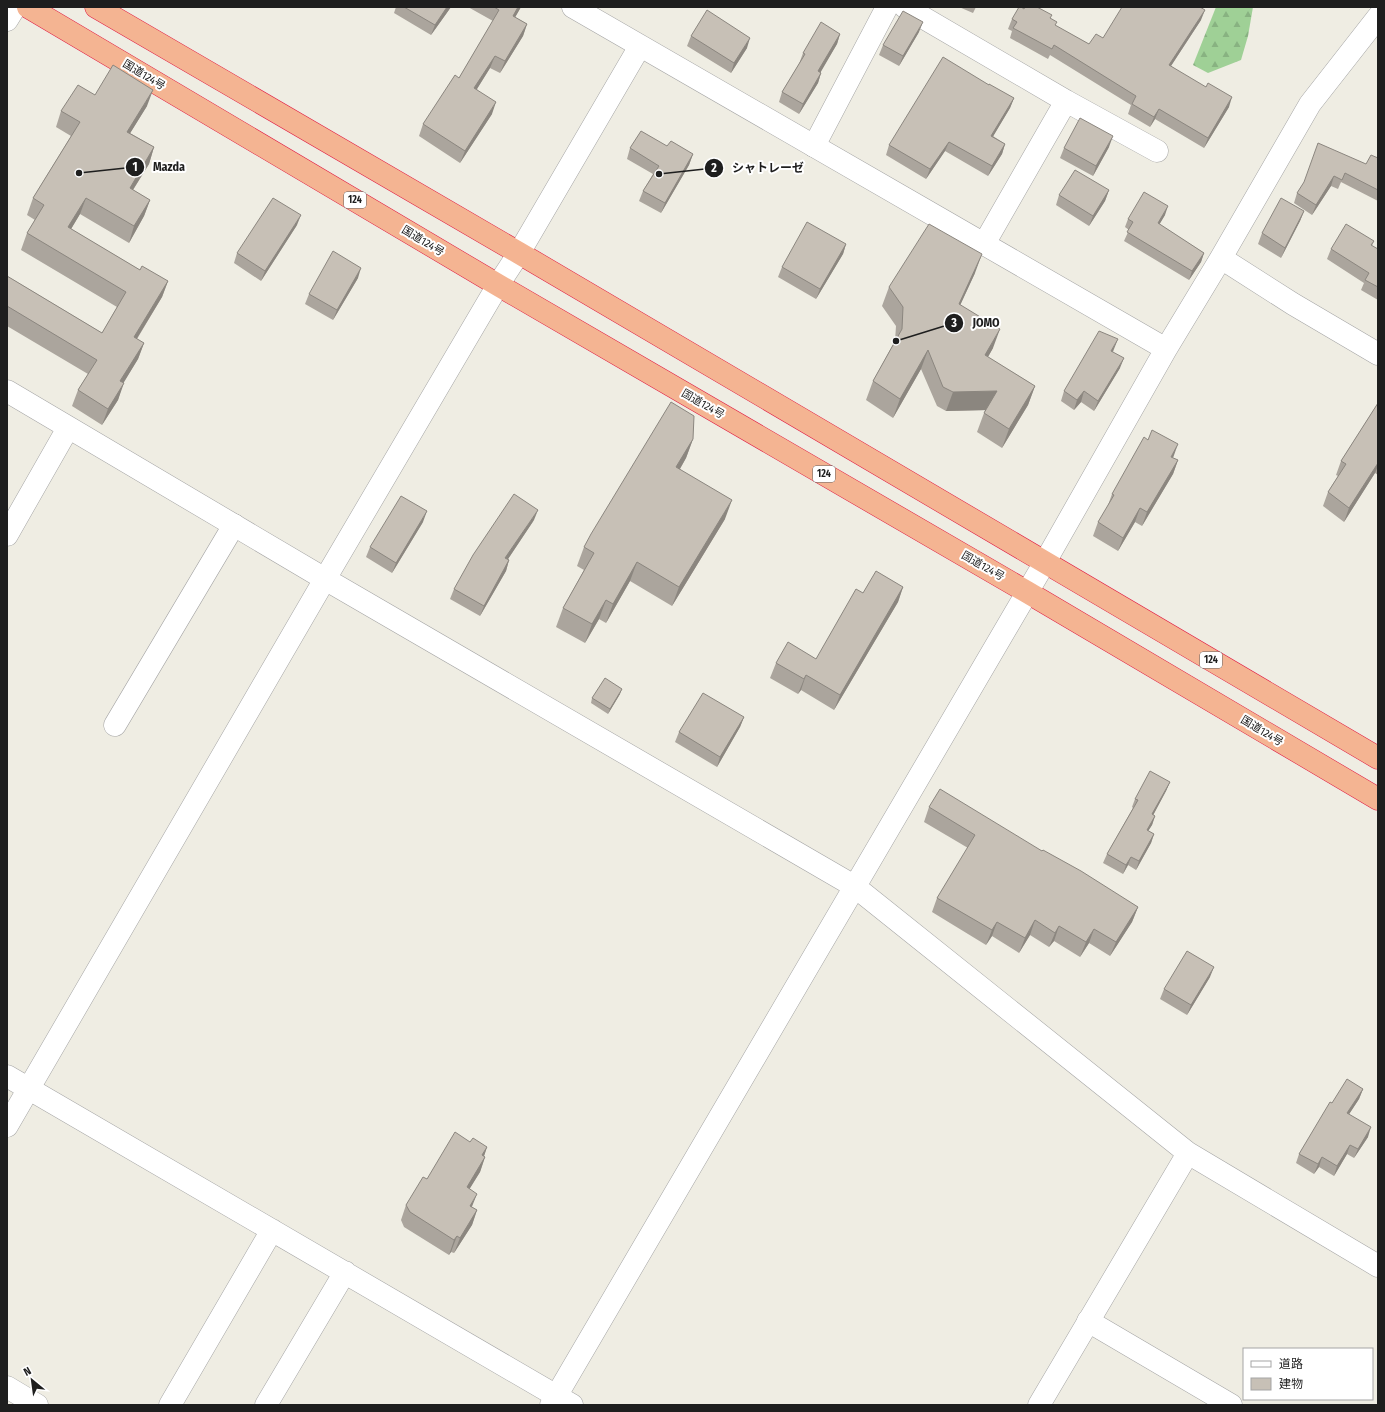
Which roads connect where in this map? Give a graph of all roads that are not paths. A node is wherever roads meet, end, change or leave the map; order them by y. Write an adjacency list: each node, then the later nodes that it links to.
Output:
1 (14, 7): 8 (street)
2 (28, 7): 16 (highway, 国道124号 / 124)
3 (96, 7): 14 (highway, 124)
4 (573, 7): 9 (street)
5 (887, 7): 11 (street)
6 (905, 7): 10 (street)
7 (1378, 17): 15 (street)
8 (7, 20)
9 (640, 46): 11 (street); 14 (street)
10 (1066, 101): 12 (street); 13 (street)
11 (814, 146): 13 (street)
12 (1157, 151)
13 (984, 244): 17 (street)
14 (519, 253): 16 (street); 23 (highway, 124)
15 (1221, 258): 17 (street); 18 (street)
16 (498, 285): 24 (street); 25 (highway, 国道124号 / 124)
17 (1166, 349): 23 (street)
18 (1377, 352)
19 (7, 391): 20 (street)
20 (68, 428): 21 (street); 22 (street)
21 (234, 525): 24 (street); 26 (street)
22 (7, 535)
23 (1045, 562): 25 (street); 27 (highway, 124)
24 (325, 579): 29 (street); 31 (street)
25 (1027, 592): 28 (highway, 国道124号 / 124); 29 (street)
26 (115, 725)
27 (1378, 758)
28 (1378, 799)
29 (854, 886): 33 (street); 39 (street)
30 (7, 1076): 31 (street)
31 (29, 1088): 32 (street); 34 (street)
32 (7, 1126)
33 (1188, 1153): 35 (street); 37 (street)
34 (272, 1230): 36 (street); 41 (street)
35 (1378, 1266)
36 (345, 1272): 39 (street); 42 (street)
37 (1088, 1321): 43 (street); 44 (street)
38 (7, 1387): 40 (street)
39 (560, 1402)
40 (37, 1405)
41 (170, 1405)
42 (266, 1405)
43 (1039, 1405)
44 (1231, 1405)

